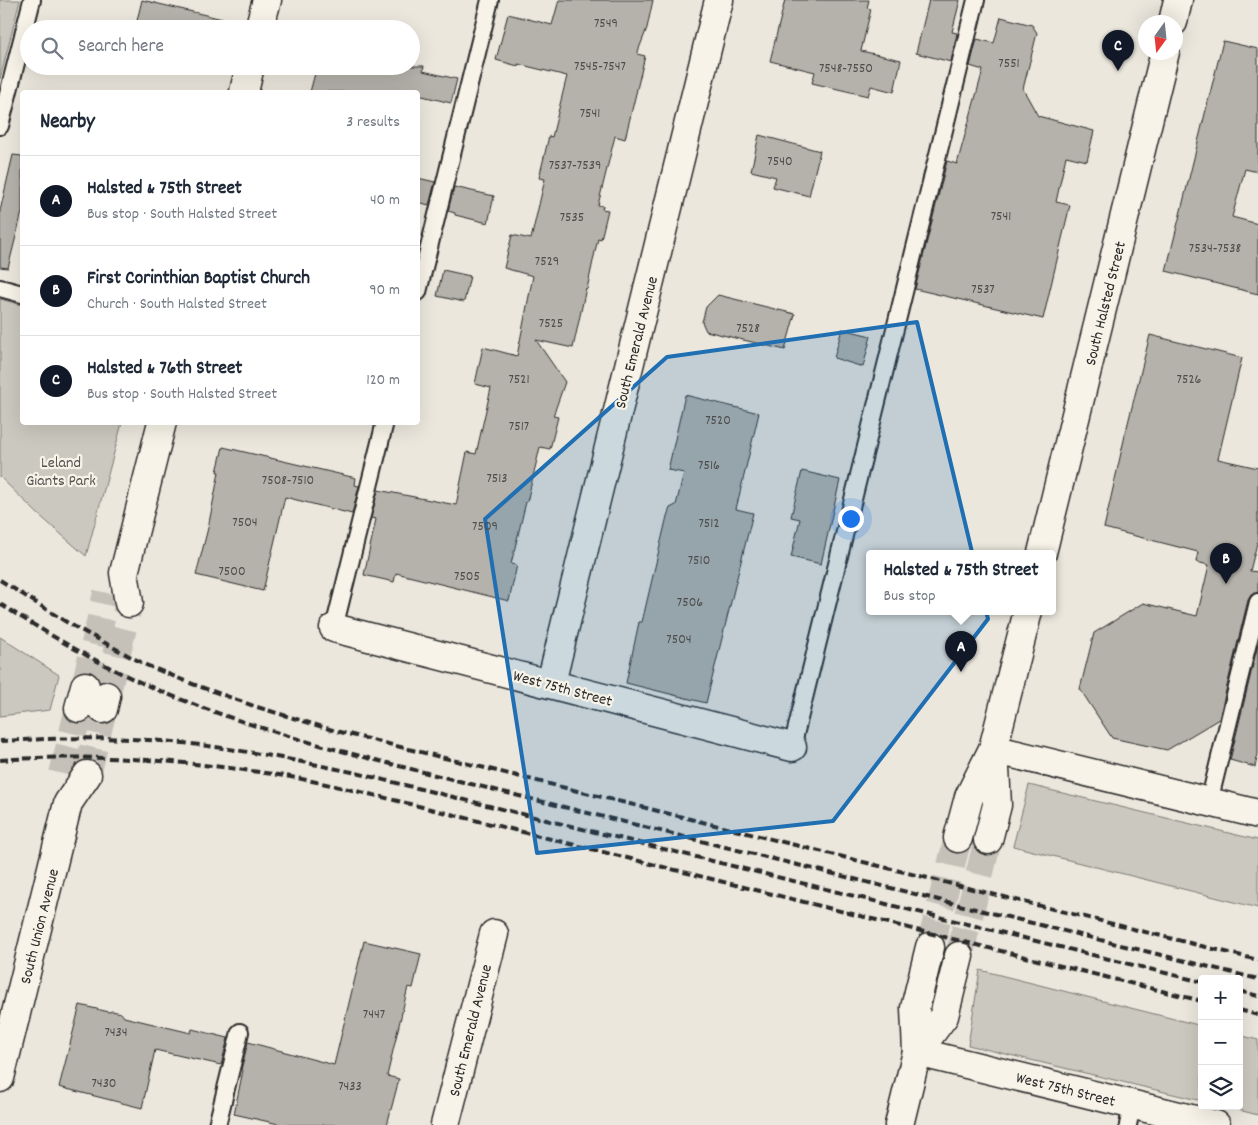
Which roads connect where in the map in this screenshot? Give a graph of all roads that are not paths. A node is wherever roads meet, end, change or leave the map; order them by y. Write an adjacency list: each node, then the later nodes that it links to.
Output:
1 (32, 0): 8 (lane)
2 (266, 0): 9 (street)
3 (490, 0): 15 (lane)
4 (719, 0): 25 (street, South Emerald Avenue)
5 (976, 0): 26 (lane)
6 (1178, 0): 7 (street)
7 (1175, 15)
8 (27, 20)
9 (262, 20)
10 (20, 47): 14 (lane)
11 (1163, 60): 20 (street, South Halsted Street)
12 (248, 75): 13 (street)
13 (244, 90)
14 (0, 126)
15 (420, 284)
16 (0, 288): 17 (lane)
17 (20, 293)
18 (161, 425): 21 (street)
19 (384, 425): 24 (lane)
20 (1043, 550)
21 (120, 590)
22 (1258, 602): 29 (lane)
23 (1027, 615): 27 (street)
24 (334, 628): 25 (street, West 75th Street)
25 (551, 684): 26 (street, West 75th Street)
26 (792, 746)
27 (994, 748): 29 (street); 31 (street); 32 (street)
28 (75, 775): 38 (street, South Union Avenue)
29 (1209, 802): 30 (street)
30 (1258, 814)
31 (958, 838)
32 (988, 840)
33 (494, 934): 41 (street, South Emerald Avenue)
34 (930, 947): 37 (street)
35 (959, 956): 37 (street)
36 (240, 1032): 40 (lane)
37 (917, 1052): 39 (street, West 75th Street); 42 (street)
38 (0, 1078)
39 (1130, 1115): 43 (street, West 75th Street)
40 (217, 1125)
41 (445, 1125)
42 (899, 1125)
43 (1216, 1125)

